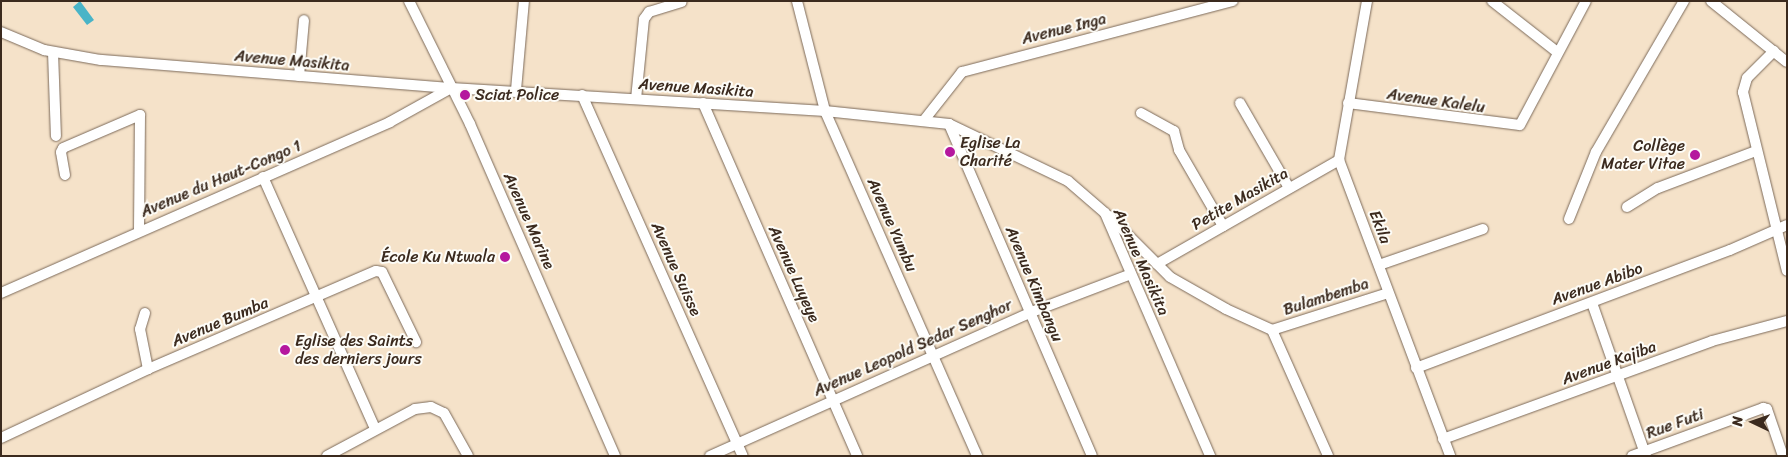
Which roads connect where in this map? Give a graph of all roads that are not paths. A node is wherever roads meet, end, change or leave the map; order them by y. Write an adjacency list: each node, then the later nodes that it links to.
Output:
1 (409, 1): 18 (street, Avenue Marine)
2 (524, 1): 19 (street)
3 (797, 1): 25 (street, Avenue Yumbu)
4 (1233, 1): 27 (street, Avenue Inga)
5 (1367, 1): 24 (street, Ekila)
6 (1586, 1): 15 (street)
7 (1684, 1): 37 (street)
8 (1711, 1): 13 (street)
9 (681, 2): 21 (street)
10 (1493, 2): 15 (street)
11 (304, 20): 17 (street)
12 (1, 32): 14 (street, Avenue Masikita)
13 (1774, 51): 16 (street); 30 (street)
14 (53, 52): 17 (street, Avenue Masikita); 29 (street)
15 (1557, 52): 24 (street, Avenue Kalelu)
16 (1787, 62)
17 (299, 76): 18 (street, Avenue Masikita)
18 (452, 88): 19 (street, Avenue Masikita); 33 (street, Avenue du Haut-Congo 1); 68 (street, Avenue Marine)
19 (516, 90): 20 (street, Avenue Masikita)
20 (582, 95): 21 (street, Avenue Masikita); 64 (street, Avenue Suisse)
21 (636, 99): 22 (street, Avenue Masikita)
22 (703, 103): 25 (street, Avenue Masikita); 60 (street, Avenue Luyeye)
23 (1240, 103): 34 (street)
24 (1348, 103): 31 (street, Ekila)
25 (826, 111): 27 (street, Avenue Masikita); 56 (street, Avenue Yumbu)
26 (1141, 113): 39 (street)
27 (925, 119): 28 (street, Avenue Masikita)
28 (949, 124): 36 (street, Avenue Masikita); 52 (street, Avenue Kimbangu)
29 (56, 136)
30 (1756, 151): 35 (street); 41 (street)
31 (1339, 160): 34 (street, Petite Masikita); 44 (street, Ekila)
32 (65, 175): 42 (street)
33 (263, 177): 42 (street, Avenue du Haut-Congo 1); 49 (street)
34 (1289, 188): 39 (street, Petite Masikita)
35 (1627, 208)
36 (1105, 212): 43 (street); 46 (street, Avenue Masikita)
37 (1569, 219)
38 (1787, 224): 41 (street, Avenue Abibo)
39 (1223, 226): 43 (street, Petite Masikita)
40 (1483, 229): 44 (street)
41 (1776, 230): 45 (street); 50 (street, Avenue Abibo)
42 (139, 231): 47 (street, Avenue du Haut-Congo 1)
43 (1157, 264): 54 (street)
44 (1379, 265): 48 (street, Ekila)
45 (1787, 271)
46 (1131, 274): 52 (street, Avenue Leopold Sedar Senghor); 74 (street, Avenue Masikita)
47 (1, 293)
48 (1388, 293): 54 (street, Bulambemba); 58 (street, Ekila)
49 (316, 298): 55 (street, Avenue Bumba); 57 (street, Avenue Bumba); 61 (street)
50 (1592, 303): 58 (street, Avenue Abibo); 59 (street)
51 (146, 313): 57 (street)
52 (1030, 313): 56 (street, Avenue Leopold Sedar Senghor); 73 (street, Avenue Kimbangu)
53 (1787, 321): 59 (street, Avenue Kajiba)
54 (1272, 330): 75 (street)
55 (416, 342)
56 (933, 356): 60 (street, Avenue Leopold Sedar Senghor); 72 (street, Avenue Yumbu)
57 (148, 368): 62 (street, Avenue Bumba)
58 (1416, 368): 63 (street, Ekila)
59 (1619, 376): 63 (street, Avenue Kajiba); 65 (street)
60 (832, 400): 64 (street, Avenue Leopold Sedar Senghor); 71 (street, Avenue Luyeye)
61 (375, 429): 66 (street); 67 (street)
62 (1, 438)
63 (1443, 439): 76 (street, Ekila)
64 (738, 445): 69 (street, Avenue Leopold Sedar Senghor); 70 (street, Avenue Suisse)
65 (1645, 454): 77 (street, Rue Futi); 78 (street, Rue Futi)
66 (327, 456)
67 (468, 456)
68 (616, 456)
69 (710, 456)
70 (743, 456)
71 (858, 456)
72 (977, 456)
73 (1092, 456)
74 (1210, 456)
75 (1328, 456)
76 (1450, 456)
77 (1632, 456)
78 (1783, 456)

